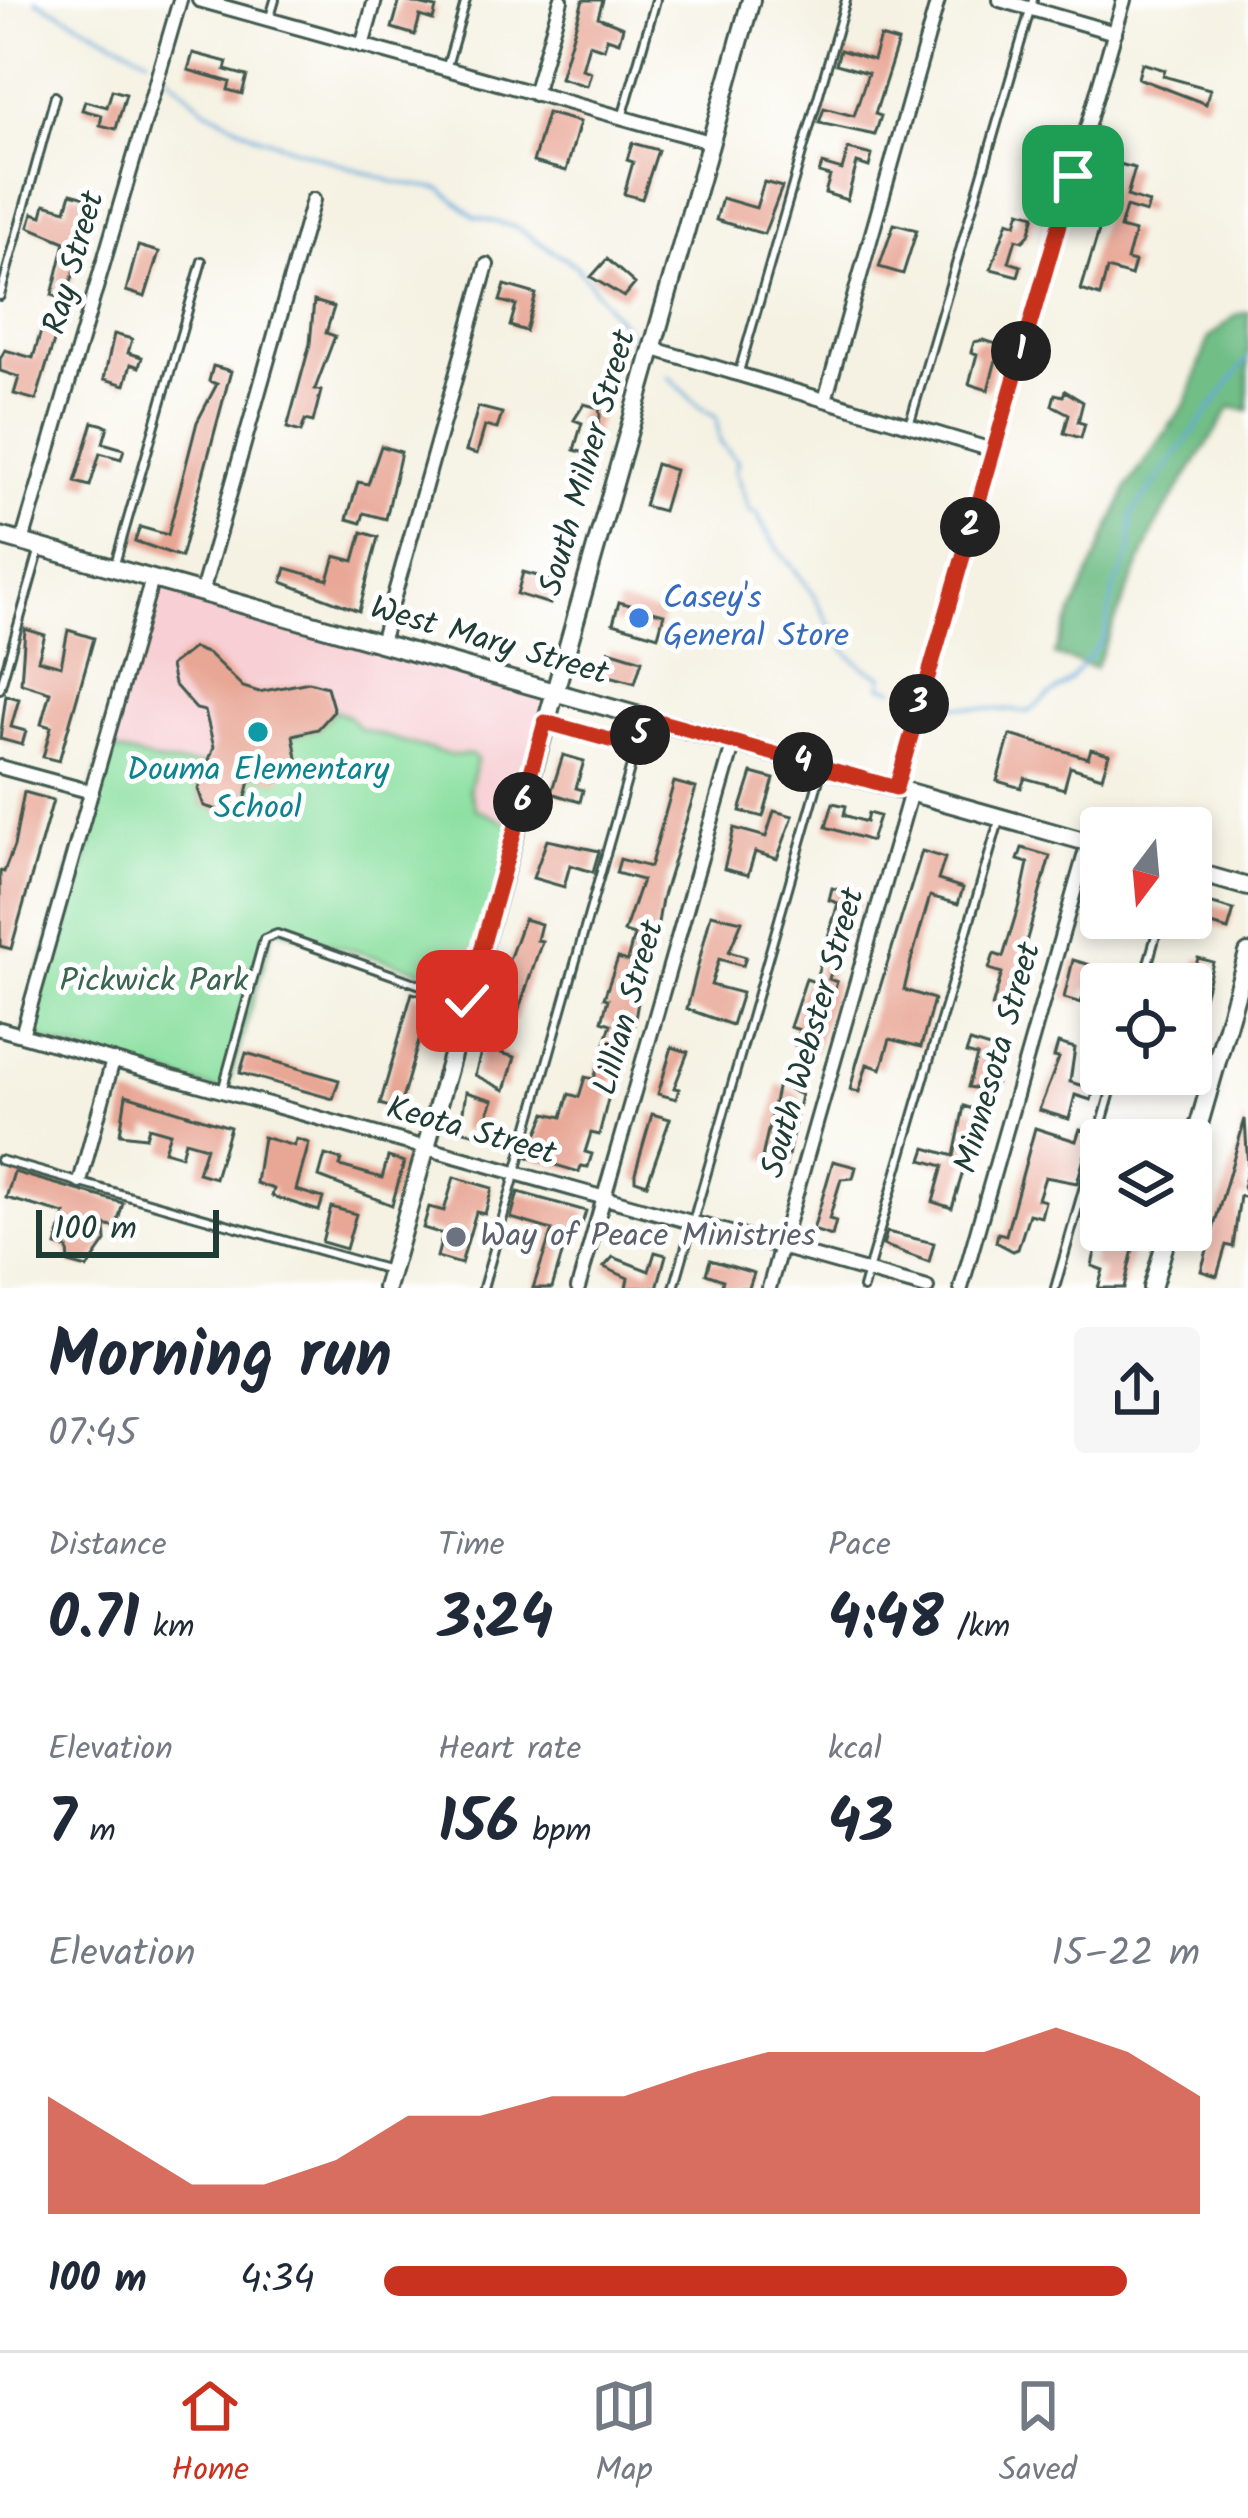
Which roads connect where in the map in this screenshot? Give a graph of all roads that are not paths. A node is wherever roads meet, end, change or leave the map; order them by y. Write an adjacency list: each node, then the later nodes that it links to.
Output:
1 (179, 0): 32 (street, Ray Street)
2 (199, 0): 14 (street)
3 (275, 0): 14 (lane)
4 (375, 0): 16 (street)
5 (466, 0): 17 (lane)
6 (561, 0): 18 (street)
7 (656, 0): 20 (lane)
8 (751, 0): 21 (main road, South Milner Street)
9 (846, 0): 27 (lane)
10 (938, 0): 28 (street)
11 (1000, 0): 13 (street)
12 (1124, 0): 15 (street, South Webster Street)
13 (1031, 4): 15 (street); 29 (lane)
14 (269, 21): 16 (street)
15 (1115, 33): 30 (street, South Webster Street)
16 (362, 46): 17 (street)
17 (446, 70): 18 (street)
18 (534, 94): 20 (street)
19 (55, 96): 25 (lane)
20 (622, 118): 21 (street)
21 (710, 142): 26 (main road, South Milner Street)
22 (313, 200): 35 (street)
23 (202, 261): 33 (lane)
24 (487, 265): 36 (street)
25 (0, 296)
26 (654, 350): 27 (street); 38 (main road, South Milner Street)
27 (738, 375): 28 (street)
28 (825, 400): 29 (street)
29 (910, 426): 30 (street)
30 (992, 450): 45 (street, South Webster Street)
31 (0, 536): 32 (main road, West Mary Street)
32 (31, 544): 33 (main road, West Mary Street); 37 (lane)
33 (114, 568): 34 (main road, West Mary Street)
34 (152, 578): 35 (main road, West Mary Street); 46 (street)
35 (202, 592): 36 (main road, West Mary Street)
36 (381, 643): 38 (main road, West Mary Street)
37 (0, 688)
38 (554, 692): 39 (main road, West Mary Street); 40 (main road, South Milner Street)
39 (644, 717): 41 (lane); 42 (main road, West Mary Street)
40 (545, 722): 41 (lane); 53 (main road, South Milner Street)
41 (638, 740): 62 (lane)
42 (734, 742): 44 (main road, West Mary Street); 64 (street, Lillian Street)
43 (0, 767): 46 (street)
44 (823, 767): 45 (main road, West Mary Street); 65 (lane)
45 (903, 790): 47 (main road, West Mary Street); 66 (street, South Webster Street)
46 (92, 792): 55 (street)
47 (1000, 818): 48 (main road, West Mary Street); 68 (lane)
48 (1080, 840)
49 (1212, 877): 50 (main road)
50 (1248, 887)
51 (1080, 894): 77 (street, Minnesota Street)
52 (1248, 953): 59 (main road)
53 (467, 1001): 57 (lane); 60 (main road, South Milner Street)
54 (0, 1029): 55 (street, Keota Street)
55 (22, 1035): 56 (street, Keota Street)
56 (113, 1060): 57 (street, Keota Street); 63 (street)
57 (222, 1091): 60 (street, Keota Street)
58 (1110, 1095): 78 (lane)
59 (1200, 1119)
60 (426, 1148): 62 (street, Keota Street); 69 (main road, South Milner Street)
61 (0, 1160): 63 (lane)
62 (516, 1173): 64 (street, Keota Street); 71 (lane)
63 (80, 1181): 69 (lane)
64 (604, 1198): 65 (street, Keota Street); 72 (street, Lillian Street)
65 (693, 1222): 66 (street, Keota Street); 73 (lane)
66 (780, 1247): 68 (street, Keota Street); 74 (street, South Webster Street)
67 (1164, 1251): 70 (main road)
68 (868, 1271): 75 (lane); 76 (street, Keota Street)
69 (388, 1279)
70 (1155, 1287)
71 (483, 1288)
72 (578, 1288)
73 (674, 1288)
74 (769, 1288)
75 (863, 1288)
76 (927, 1288)
77 (961, 1288)
78 (1055, 1288)

